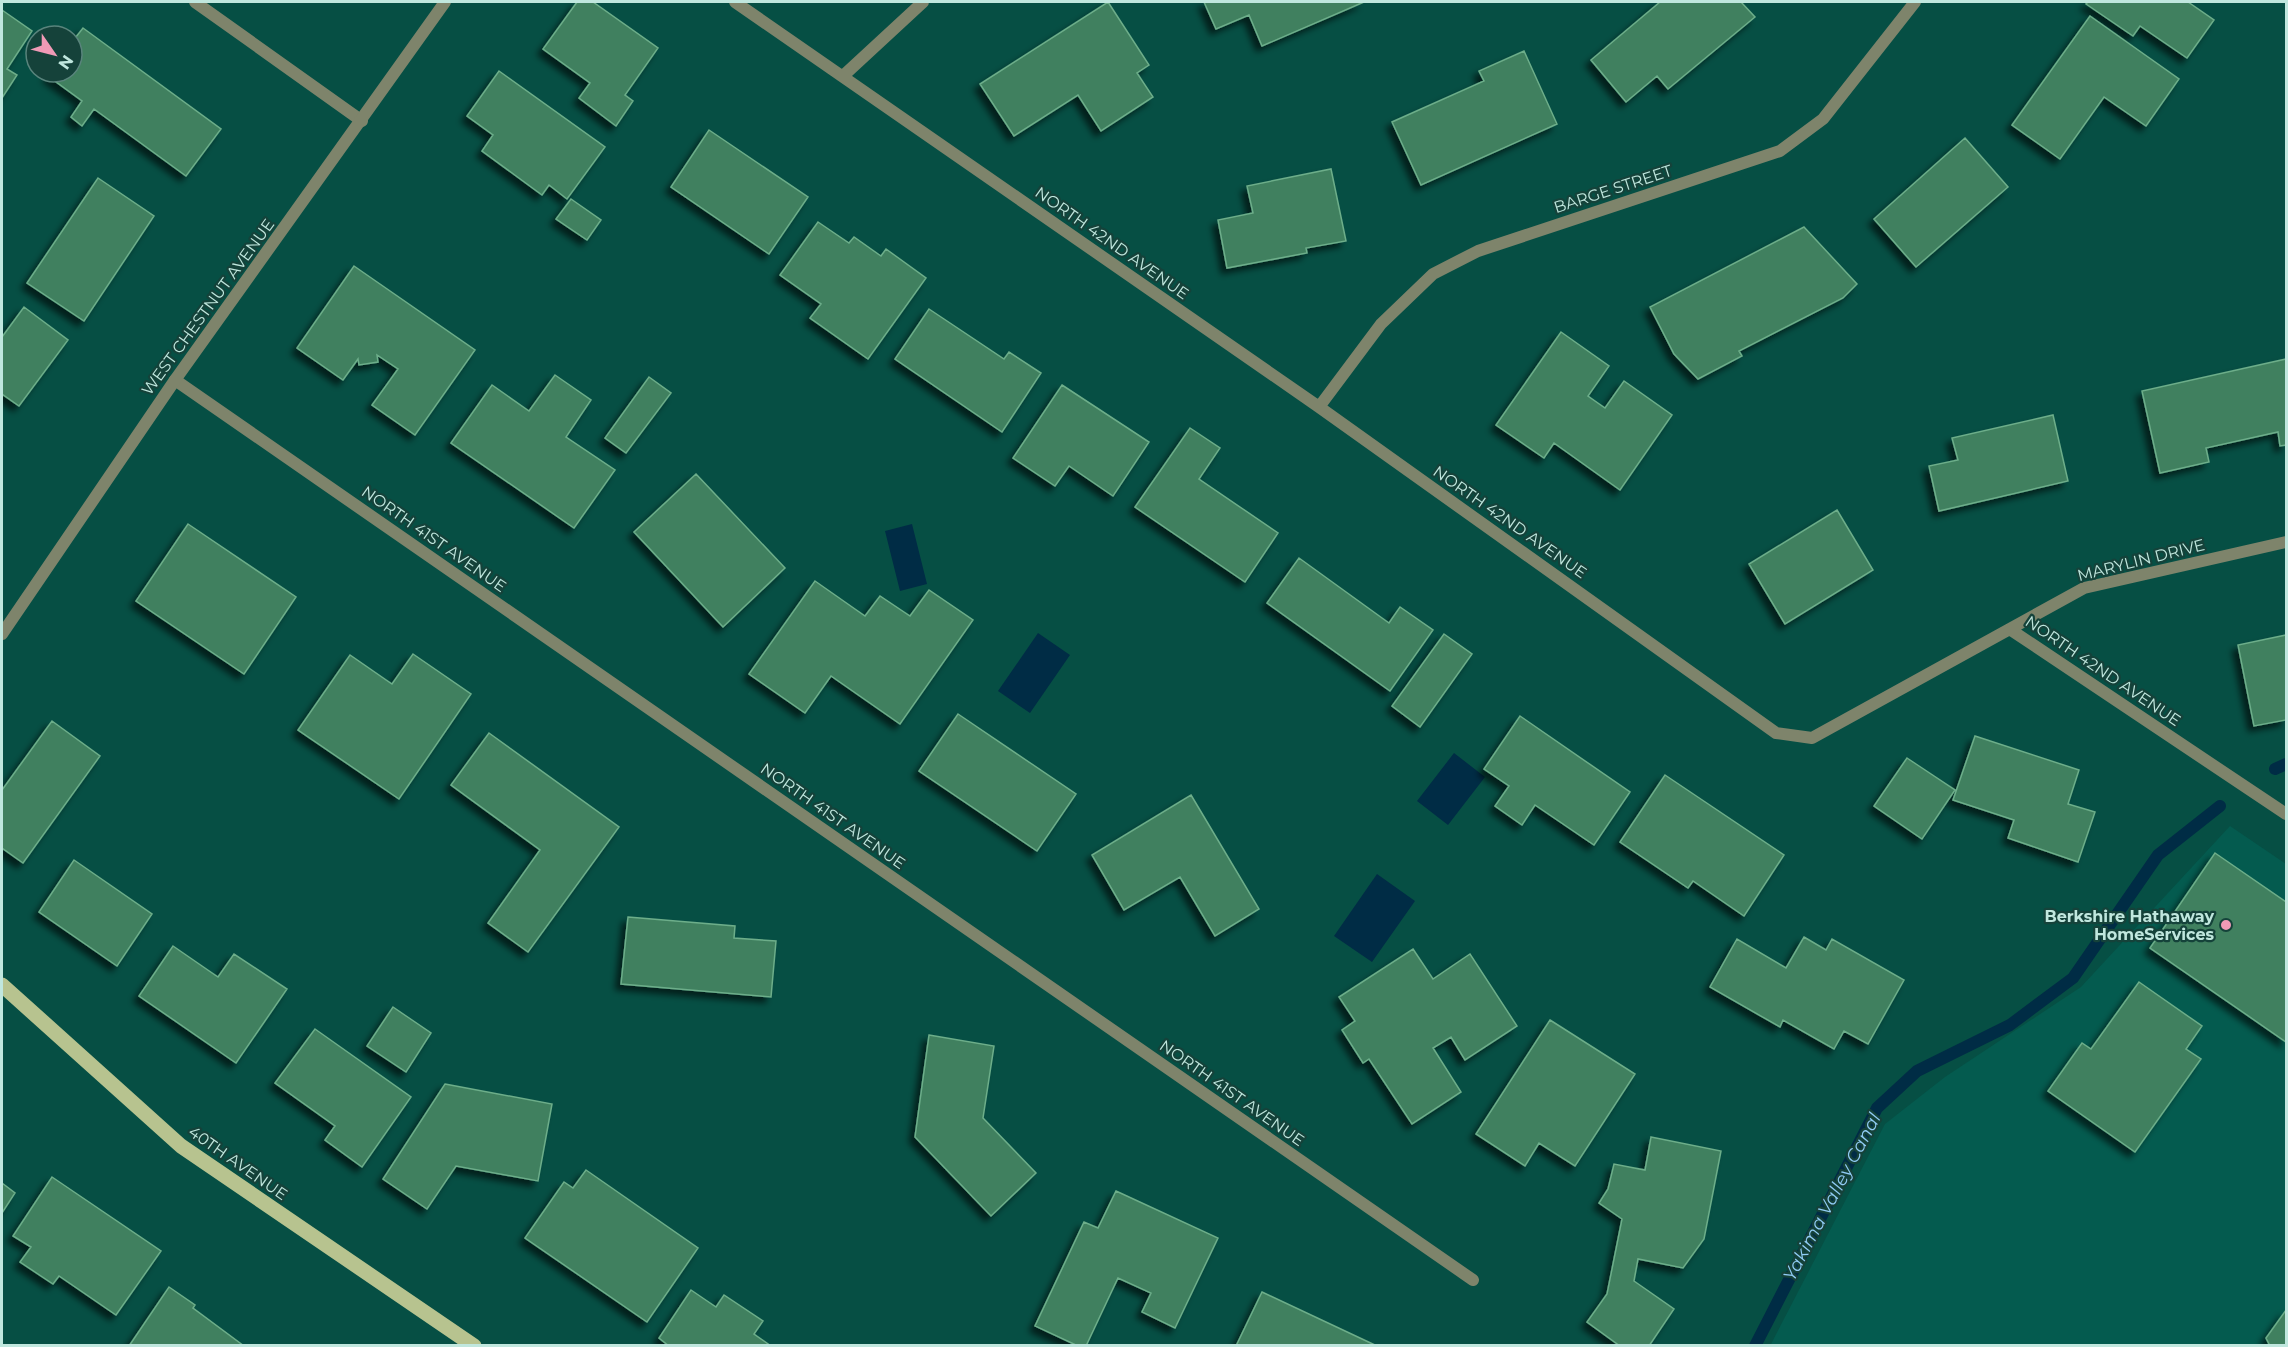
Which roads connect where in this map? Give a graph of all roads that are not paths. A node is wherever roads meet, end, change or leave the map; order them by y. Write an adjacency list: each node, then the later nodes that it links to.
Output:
1 (195, 2): 7 (street)
2 (445, 2): 7 (street, WEST CHESTNUT AVENUE)
3 (735, 2): 6 (street, NORTH 42ND AVENUE)
4 (923, 2): 6 (street)
5 (1915, 2): 9 (street, BARGE STREET)
6 (843, 76): 9 (street, NORTH 42ND AVENUE)
7 (362, 121): 8 (street, WEST CHESTNUT AVENUE)
8 (175, 380): 12 (street, WEST CHESTNUT AVENUE); 15 (street, NORTH 41ST AVENUE)
9 (1319, 407): 11 (street, NORTH 42ND AVENUE)
10 (2286, 542): 11 (street, MARYLIN DRIVE)
11 (2011, 630): 13 (street, NORTH 42ND AVENUE)
12 (2, 634)
13 (2286, 813)
14 (2, 985): 16 (main road, 40TH AVENUE)
15 (1473, 1280)
16 (474, 1346)

